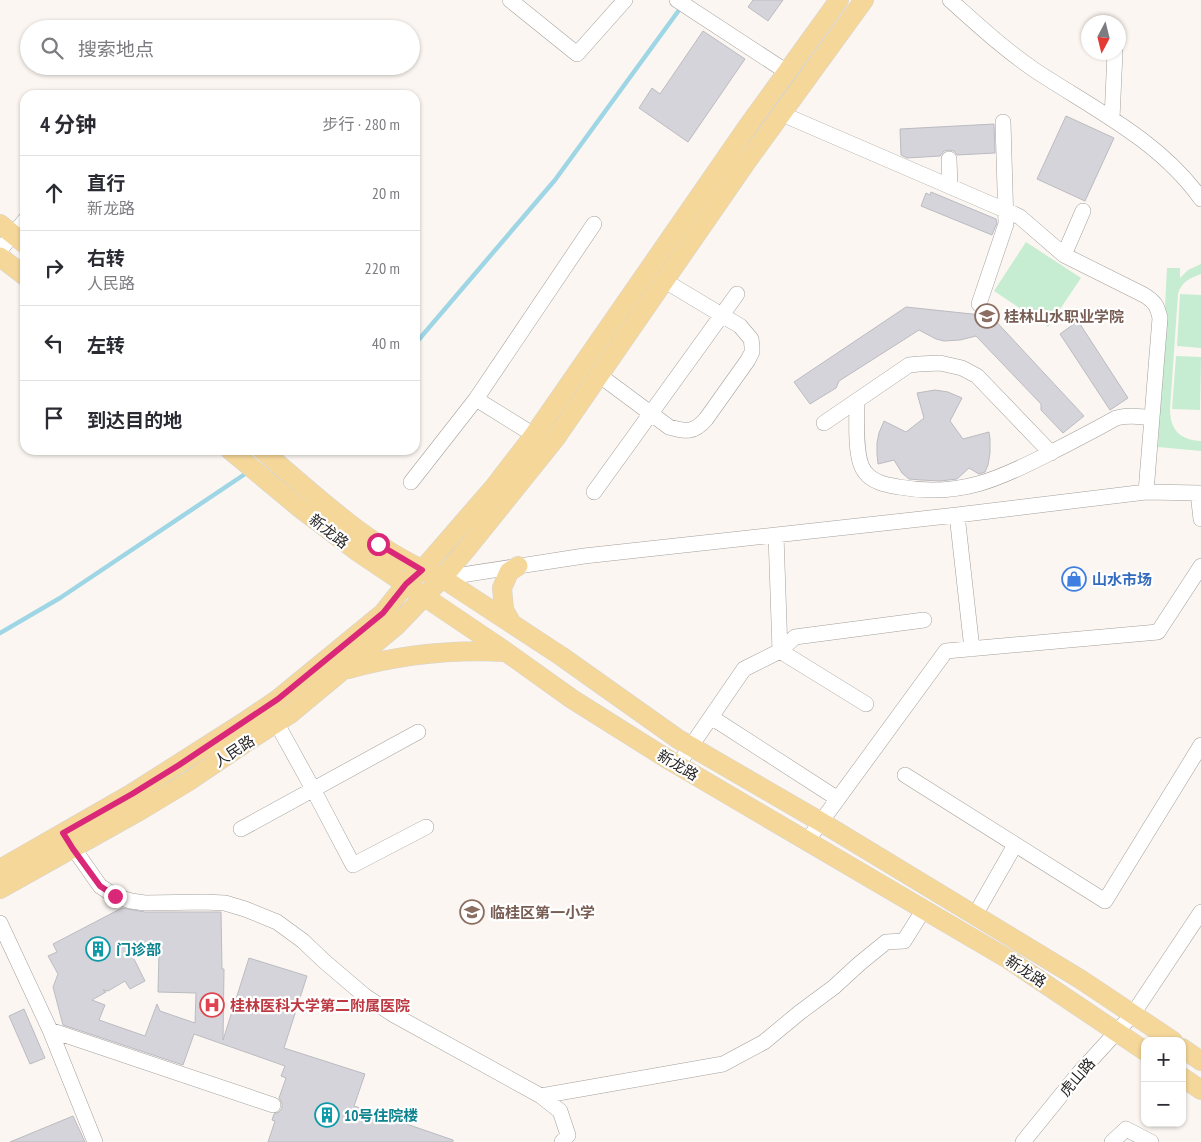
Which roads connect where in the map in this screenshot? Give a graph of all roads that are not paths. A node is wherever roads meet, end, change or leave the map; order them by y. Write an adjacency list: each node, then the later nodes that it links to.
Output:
1 (510, 0): 2 (street)
2 (625, 0)
3 (839, 0): 8 (main road, 人民路)
4 (864, 0): 9 (main road, 人民路)
5 (950, 0): 10 (street)
6 (681, 3): 8 (street)
7 (1115, 60): 10 (street)
8 (787, 72): 33 (main road, 人民路)
9 (782, 114): 13 (street); 23 (main road, 人民路)
10 (1112, 119): 14 (street)
11 (1003, 122): 15 (street)
12 (949, 159): 13 (street)
13 (950, 186): 15 (street)
14 (1201, 199)
15 (1007, 210): 20 (street); 25 (street)
16 (1083, 211): 20 (street)
17 (594, 224): 28 (street)
18 (13, 234): 19 (street)
19 (0, 250)
20 (1064, 255): 31 (street)
21 (0, 256): 22 (main road)
22 (20, 272)
23 (665, 281): 26 (street); 27 (main road, 人民路)
24 (737, 294): 26 (street)
25 (979, 304)
26 (722, 315): 30 (street); 30 (street)
27 (599, 375): 30 (street); 47 (main road, 人民路)
28 (476, 398): 33 (street); 37 (street)
29 (857, 401): 32 (street); 34 (street); 34 (street)
30 (652, 413): 38 (street)
31 (1152, 418): 34 (street); 39 (street)
32 (824, 423)
33 (534, 435): 46 (main road, 人民路)
34 (1051, 453)
35 (236, 455): 48 (main road, 新龙路)
36 (268, 455): 46 (main road, 新龙路)
37 (411, 482)
38 (594, 492)
39 (1146, 492): 40 (street); 41 (street)
40 (1199, 493): 42 (street)
41 (956, 515): 43 (street); 52 (street)
42 (1201, 519)
43 (776, 535): 44 (street); 54 (street)
44 (518, 566): 47 (street); 51 (main road)
45 (1201, 566): 52 (street)
46 (422, 570): 47 (main road, 新龙路); 48 (main road, 人民路)
47 (442, 578): 49 (main road, 人民路); 51 (main road, 新龙路)
48 (406, 584): 49 (main road, 新龙路); 57 (main road, 人民路)
49 (424, 596): 53 (main road, 新龙路); 55 (main road, 人民路)
50 (924, 620): 54 (street)
51 (512, 624): 62 (main road, 新龙路)
52 (972, 649): 66 (street)
53 (507, 652): 55 (main road); 63 (main road, 新龙路)
54 (780, 652): 56 (street); 58 (street)
55 (342, 671): 59 (main road, 人民路)
56 (866, 704)
57 (267, 706): 59 (street); 70 (main road, 人民路)
58 (711, 717): 62 (street); 66 (street)
59 (276, 723): 65 (street); 70 (main road, 人民路)
60 (418, 732): 65 (street)
61 (1201, 745): 72 (street)
62 (691, 746): 63 (street); 67 (main road, 新龙路)
63 (678, 765): 71 (main road, 新龙路)
64 (905, 775): 72 (street)
65 (313, 789): 68 (street); 69 (street)
66 (838, 799): 67 (street)
67 (821, 822): 71 (street); 77 (main road, 新龙路)
68 (426, 827)
69 (242, 829)
70 (68, 841): 73 (main road, 人民路); 74 (main road, 人民路); 88 (street)
71 (807, 841): 75 (main road, 新龙路)
72 (1015, 844): 77 (street)
73 (0, 869)
74 (0, 889)
75 (924, 909): 81 (main road, 新龙路); 88 (street)
76 (1201, 912): 79 (street, 虎山路)
77 (975, 915): 79 (main road, 新龙路)
78 (0, 924): 80 (street)
79 (1133, 1014): 81 (street, 虎山路); 82 (main road, 新龙路)
80 (50, 1030): 89 (street); 90 (street)
81 (1117, 1032): 83 (main road, 新龙路); 92 (street, 虎山路)
82 (1167, 1037)
83 (1141, 1048)
84 (1186, 1051): 85 (main road)
85 (1201, 1061)
86 (1186, 1080): 87 (main road)
87 (1201, 1090)
88 (541, 1096): 91 (street)
89 (273, 1105)
90 (95, 1142)
91 (562, 1142)
92 (1023, 1142)
93 (1112, 1142): 94 (street)
94 (1151, 1142)

